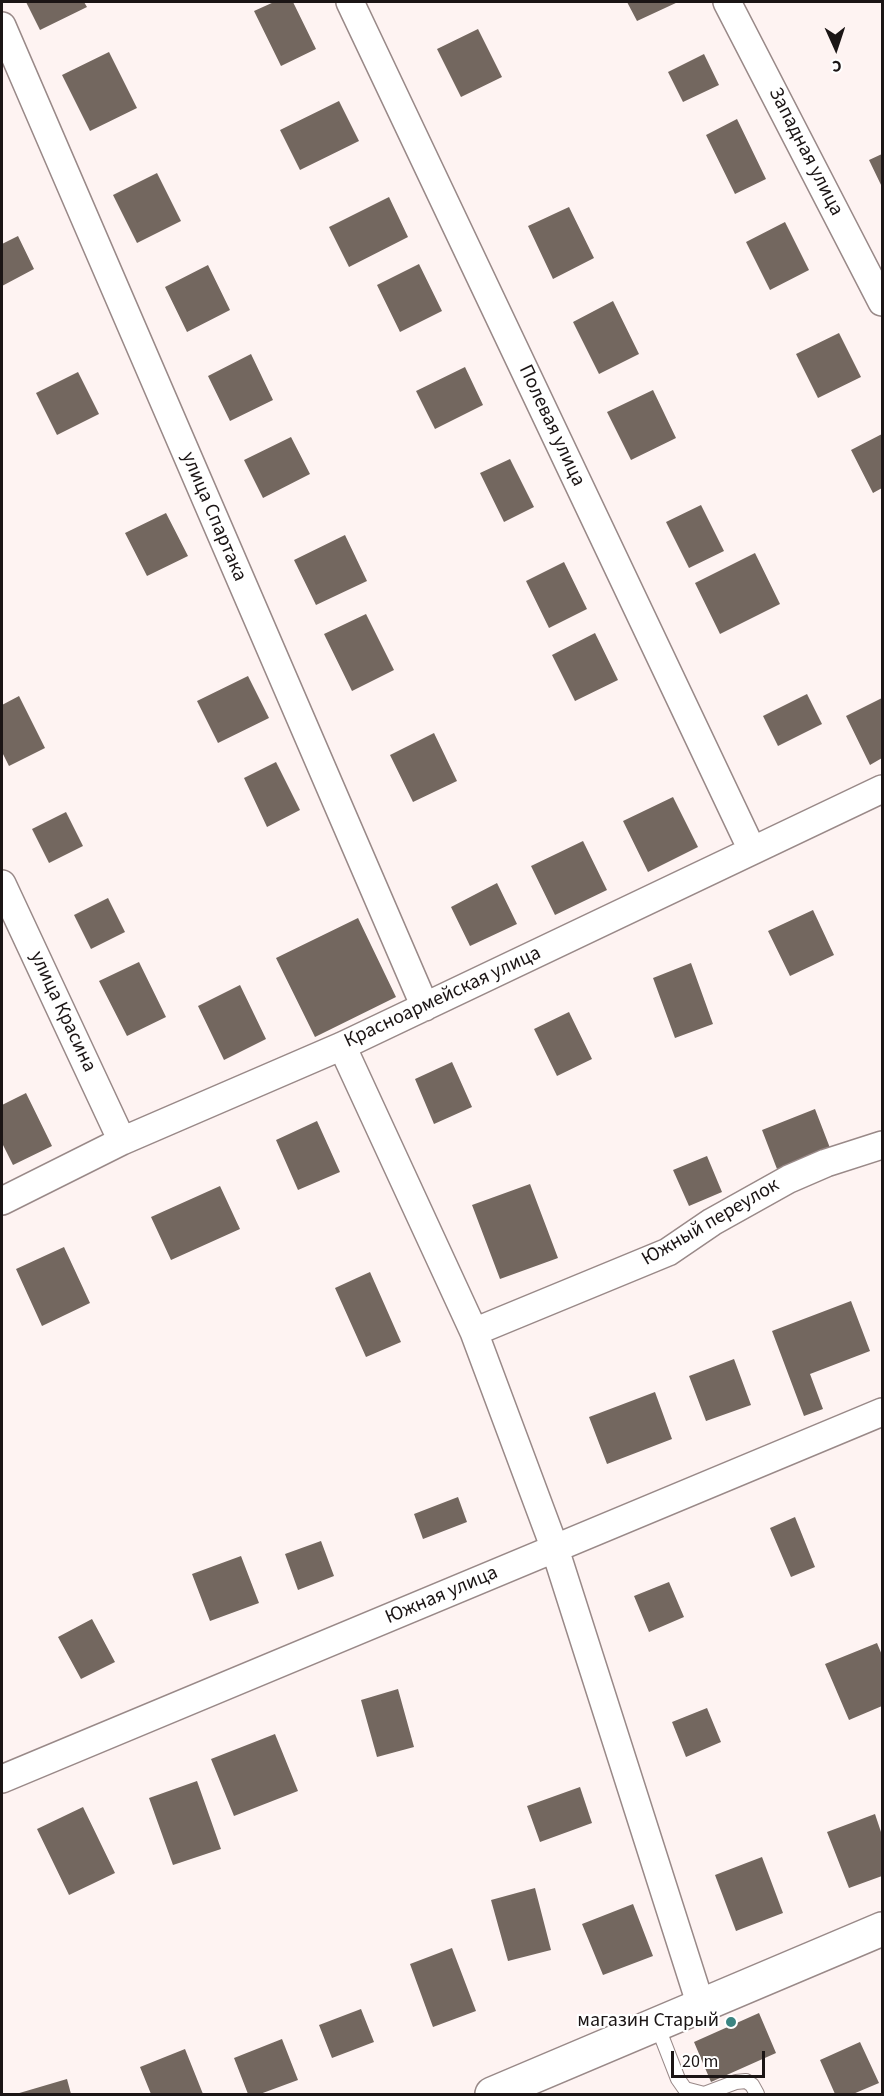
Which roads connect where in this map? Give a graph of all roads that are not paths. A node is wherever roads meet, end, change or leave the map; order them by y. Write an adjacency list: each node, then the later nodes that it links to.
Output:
1 (350, 2): 6 (street, Полевая улица)
2 (727, 2): 4 (street, Западная улица)
3 (2, 26): 8 (street, улица Спартака)
4 (882, 302)
5 (882, 789): 6 (street, Красноармейская улица)
6 (752, 850): 8 (street, Красноармейская улица)
7 (2, 884): 10 (street, улица Красина)
8 (425, 1007): 9 (street, Красноармейская улица)
9 (342, 1046): 10 (street, Красноармейская улица); 13 (street)
10 (122, 1141): 12 (street, Красноармейская улица)
11 (882, 1145): 13 (street, Южный переулок)
12 (2, 1201)
13 (474, 1332): 15 (street)
14 (882, 1412): 15 (street, Южная улица)
15 (555, 1549): 16 (street, Южная улица); 18 (street)
16 (2, 1779)
17 (882, 1929): 18 (main road)
18 (701, 2006): 19 (main road)
19 (657, 2025): 20 (main road); 21 (lane)
20 (492, 2094)
21 (757, 2094)

